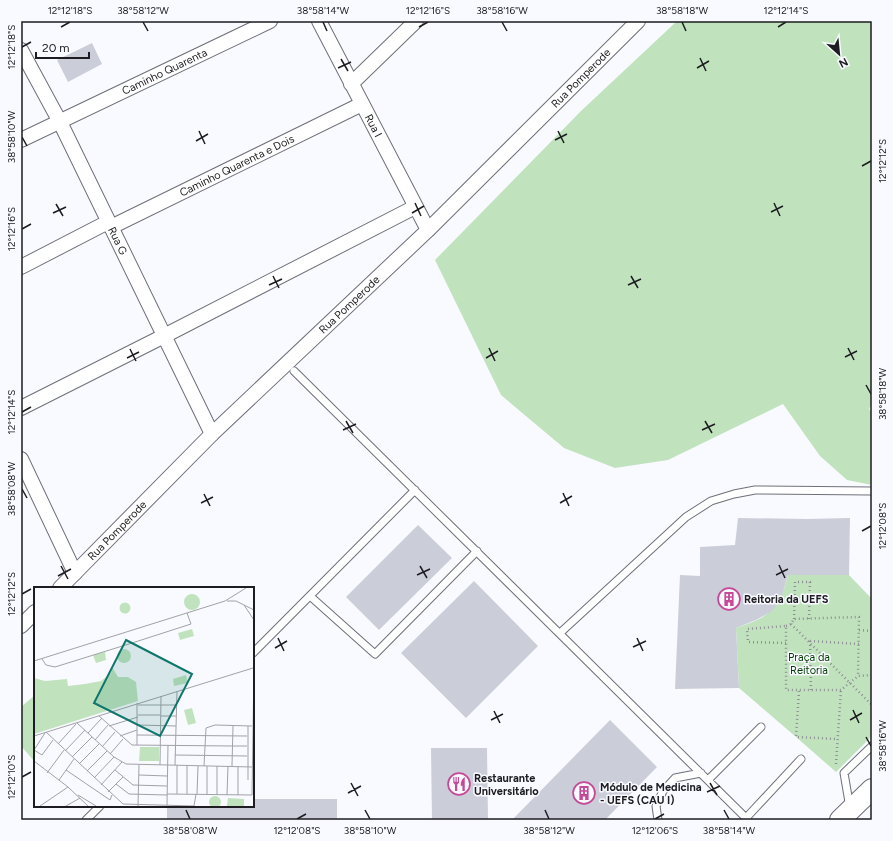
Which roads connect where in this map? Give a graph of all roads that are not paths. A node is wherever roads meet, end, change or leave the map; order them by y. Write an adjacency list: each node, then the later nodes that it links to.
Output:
1 (270, 21): 8 (street, Caminho Quarenta)
2 (319, 21): 6 (street, Rua I)
3 (416, 21): 6 (street)
4 (638, 21): 12 (street, Rua Pomperode)
5 (21, 50): 8 (street, Rua G)
6 (351, 84): 7 (street, Rua I)
7 (362, 104): 10 (street, Rua I); 11 (street, Caminho Quarenta e Dois)
8 (60, 122): 9 (street, Caminho Quarenta); 11 (street, Rua G)
9 (21, 140)
10 (415, 207): 12 (street, Rua I); 14 (street)
11 (110, 224): 13 (street, Caminho Quarenta e Dois); 14 (street, Rua G)
12 (428, 230): 15 (street, Rua Pomperode)
13 (21, 267)
14 (164, 336): 16 (street); 17 (street, Rua G)
15 (291, 367): 17 (street, Rua Pomperode); 19 (lane)
16 (21, 408)
17 (212, 434): 22 (street, Rua Pomperode)
18 (21, 459): 22 (street)
19 (415, 490): 21 (lane); 24 (lane)
20 (872, 491): 27 (lane)
21 (477, 551): 24 (lane); 27 (lane)
22 (75, 573): 23 (street, Rua Pomperode)
23 (61, 587)
24 (310, 596): 28 (lane)
25 (34, 613): 26 (street)
26 (21, 626)
27 (560, 633): 32 (lane)
28 (254, 652)
29 (760, 727): 33 (lane)
30 (872, 746): 36 (lane)
31 (801, 759): 37 (lane)
32 (701, 773): 33 (lane); 39 (lane)
33 (708, 780): 37 (lane)
34 (872, 788): 36 (street)
35 (99, 807): 38 (lane)
36 (845, 815)
37 (747, 819)
38 (86, 820)
39 (658, 820)

